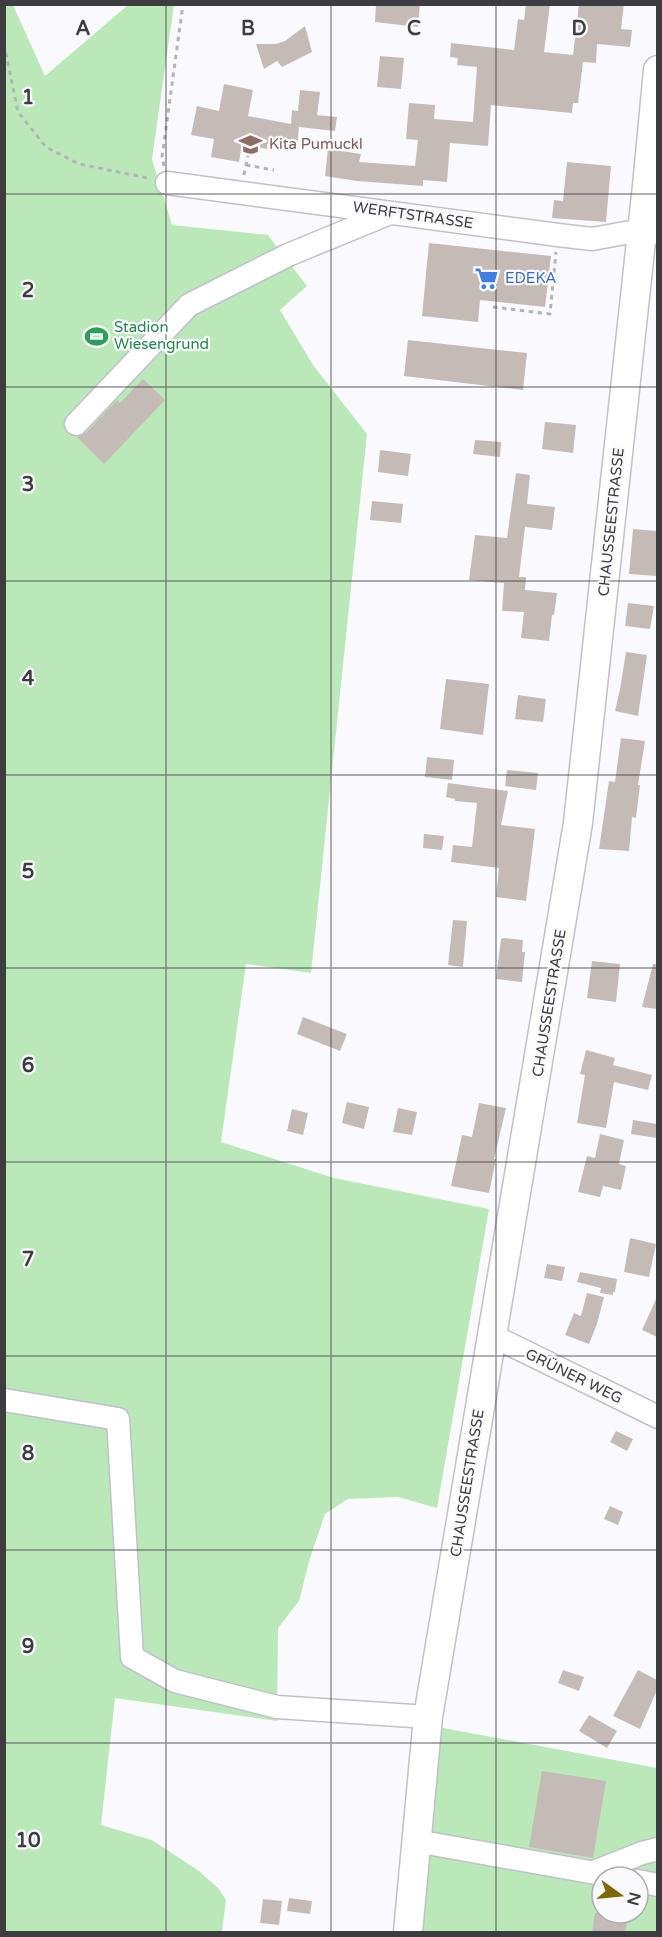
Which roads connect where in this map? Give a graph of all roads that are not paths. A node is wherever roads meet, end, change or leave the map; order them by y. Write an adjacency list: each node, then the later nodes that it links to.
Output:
1 (657, 70): 4 (main road, CHAUSSEESTRASSE)
2 (167, 183): 3 (street, WERFTSTRASSE)
3 (391, 212): 4 (street, WERFTSTRASSE); 5 (street)
4 (650, 231): 6 (main road, CHAUSSEESTRASSE)
5 (76, 424)
6 (491, 1335): 8 (street, GRÜNER WEG); 9 (main road, CHAUSSEESTRASSE)
7 (4, 1400): 9 (street)
8 (657, 1417)
9 (428, 1717): 10 (main road, CHAUSSEESTRASSE)
10 (416, 1841): 13 (street); 14 (main road, CHAUSSEESTRASSE)
11 (657, 1849): 12 (street)
12 (612, 1865)
13 (590, 1871)
14 (408, 1932)

